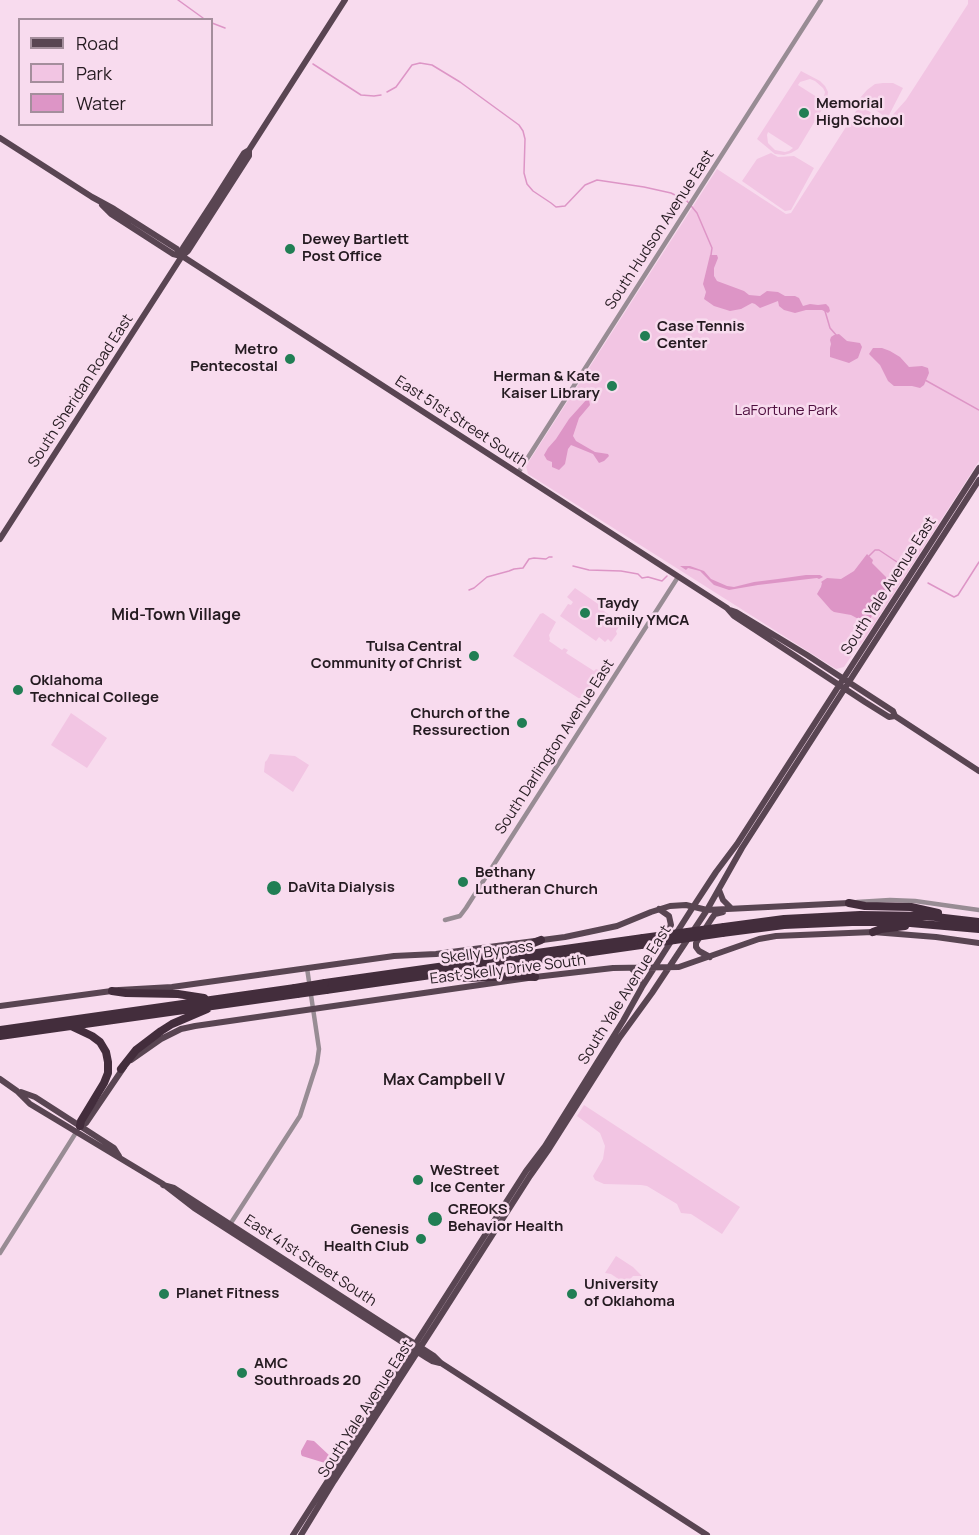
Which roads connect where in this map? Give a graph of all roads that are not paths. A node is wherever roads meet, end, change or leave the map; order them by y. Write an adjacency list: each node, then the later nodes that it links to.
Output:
1 (345, 0): 4 (main road, South Sheridan Road East)
2 (821, 0): 9 (street, South Hudson Avenue East)
3 (0, 138): 7 (main road, East 51st Street South)
4 (249, 150): 5 (main road, South Sheridan Road East); 6 (main road, South Sheridan Road East)
5 (214, 199): 6 (main road); 7 (main road, South Sheridan Road East)
6 (212, 213): 7 (main road, South Sheridan Road East)
7 (182, 256): 9 (main road, East 51st Street South); 11 (main road, South Sheridan Road East)
8 (979, 468): 13 (main road, South Yale Avenue East)
9 (518, 473): 12 (main road, East 51st Street South)
10 (979, 480): 13 (main road, South Yale Avenue East)
11 (0, 539)
12 (678, 577): 13 (main road, East 51st Street South); 23 (street, South Darlington Avenue East)
13 (844, 684): 14 (main road, East 51st Street South); 15 (main road, South Yale Avenue East)
14 (979, 771)
15 (734, 855): 16 (main road, South Yale Avenue East); 18 (main road, South Yale Avenue East)
16 (719, 890): 19 (main road); 21 (main road, South Yale Avenue East)
17 (849, 903): 19 (main road, East Skelly Drive South); 22 (street, East Skelly Drive South); 24 (highway)
18 (693, 907): 20 (main road, East Skelly Drive South); 21 (main road, East Skelly Drive South); 36 (main road, South Yale Avenue East)
19 (733, 908): 21 (main road, East Skelly Drive South); 32 (main road)
20 (659, 909): 29 (main road, East Skelly Drive South); 35 (main road)
21 (707, 910): 37 (main road, South Yale Avenue East)
22 (979, 910)
23 (445, 920)
24 (977, 922): 27 (highway, Skelly Bypass)
25 (924, 924): 26 (highway, Skelly Bypass); 27 (highway, Skelly Bypass); 28 (highway)
26 (979, 929)
27 (723, 930): 30 (highway, Skelly Bypass, bridge)
28 (873, 932): 31 (main road, East Skelly Drive South); 32 (main road, East Skelly Drive South)
29 (541, 940): 33 (highway); 34 (main road, East Skelly Drive South)
30 (642, 941): 33 (highway, Skelly Bypass); 38 (highway, Skelly Bypass)
31 (979, 943)
32 (711, 957): 37 (main road, East Skelly Drive South)
33 (456, 965): 40 (highway, Skelly Bypass)
34 (307, 968): 42 (main road, East Skelly Drive South); 45 (street)
35 (634, 968): 36 (main road, East Skelly Drive South); 39 (main road, East Skelly Drive South); 41 (main road)
36 (654, 968): 37 (main road, East Skelly Drive South); 41 (main road, South Yale Avenue East)
37 (669, 968): 48 (main road, South Yale Avenue East)
38 (430, 975): 39 (highway); 40 (highway, Skelly Bypass)
39 (535, 977): 45 (main road, East Skelly Drive South)
40 (325, 987): 43 (highway, Skelly Bypass, bridge)
41 (642, 987): 48 (main road, South Yale Avenue East)
42 (112, 991): 43 (highway); 44 (main road, East Skelly Drive South)
43 (216, 1002): 46 (highway, Skelly Bypass); 47 (highway, Skelly Bypass); 50 (highway)
44 (0, 1006)
45 (313, 1009): 50 (main road, East Skelly Drive South); 54 (street)
46 (71, 1026): 49 (highway, Skelly Bypass); 52 (highway)
47 (0, 1030)
48 (618, 1035): 53 (main road, South Yale Avenue East)
49 (0, 1036)
50 (121, 1069): 52 (main road, East Skelly Drive South)
51 (0, 1079): 52 (main road, East 41st Street South)
52 (78, 1130): 54 (main road, East 41st Street South); 55 (street)
53 (515, 1193): 56 (main road, South Yale Avenue East); 57 (main road, South Yale Avenue East)
54 (229, 1227): 58 (main road, East 41st Street South)
55 (0, 1253)
56 (460, 1274): 57 (main road); 58 (main road, South Yale Avenue East)
57 (460, 1284): 58 (main road, South Yale Avenue East)
58 (417, 1348): 59 (main road, South Yale Avenue East); 60 (main road, South Yale Avenue East); 61 (main road, East 41st Street South)
59 (293, 1535)
60 (301, 1535)
61 (707, 1535)

